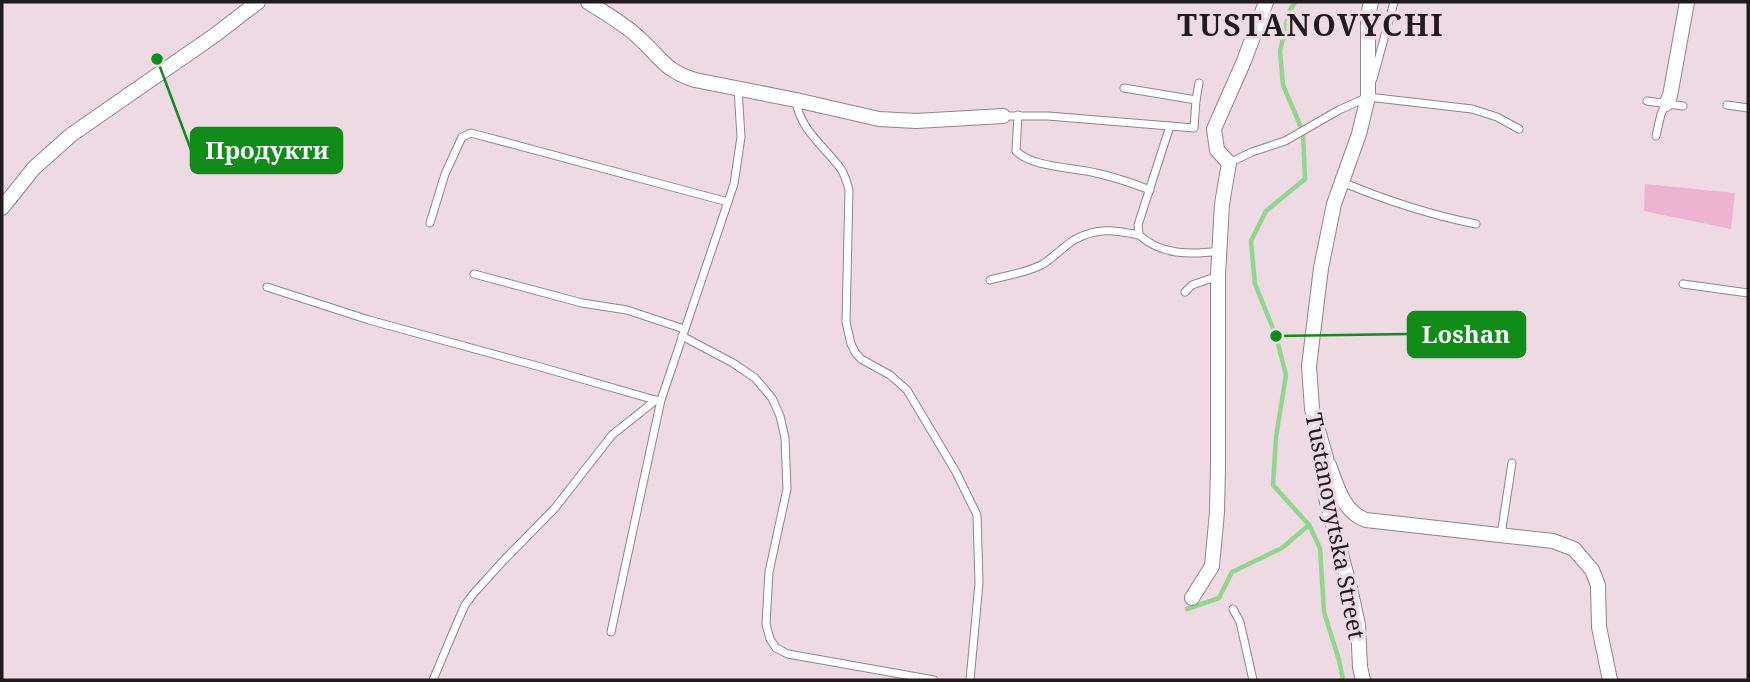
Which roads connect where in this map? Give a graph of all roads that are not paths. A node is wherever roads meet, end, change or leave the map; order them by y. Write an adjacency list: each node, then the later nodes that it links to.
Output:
1 (258, 2): 26 (street)
2 (588, 2): 9 (street)
3 (1266, 2): 22 (street)
4 (1371, 2): 10 (street, Tustanovytska Street)
5 (1394, 2): 10 (lane)
6 (1687, 2): 14 (street)
7 (1199, 83): 12 (lane)
8 (1124, 88): 12 (lane)
9 (737, 89): 11 (street); 25 (lane)
10 (1368, 97): 20 (lane); 22 (lane); 23 (street, Tustanovytska Street)
11 (796, 100): 18 (street); 48 (lane)
12 (1196, 100): 19 (lane)
13 (1647, 101): 14 (lane)
14 (1666, 104): 16 (lane); 21 (lane)
15 (1727, 105): 17 (lane)
16 (1683, 106)
17 (1748, 108)
18 (1011, 116): 19 (lane); 24 (lane)
19 (1170, 126): 24 (lane)
20 (1519, 129)
21 (1656, 136)
22 (1229, 163): 30 (street)
23 (1341, 182): 28 (lane); 40 (street, Tustanovytska Street)
24 (1150, 190): 29 (lane)
25 (728, 202): 27 (lane); 38 (lane)
26 (2, 208)
27 (430, 223)
28 (1476, 224)
29 (1139, 235): 30 (lane); 33 (lane)
30 (1219, 251): 32 (street)
31 (474, 274): 38 (lane)
32 (1218, 275): 36 (lane); 43 (street)
33 (990, 280)
34 (1683, 284): 37 (lane)
35 (267, 287): 39 (lane)
36 (1185, 292)
37 (1748, 293)
38 (683, 332): 39 (lane); 47 (lane)
39 (658, 400): 45 (lane); 46 (lane)
40 (1326, 458): 42 (street); 50 (street, Tustanovytska Street)
41 (1512, 463): 42 (lane)
42 (1501, 535): 51 (street)
43 (1192, 598)
44 (1233, 609): 49 (lane)
45 (611, 632)
46 (433, 680)
47 (934, 680)
48 (970, 680)
49 (1253, 680)
50 (1363, 680)
51 (1610, 680)

